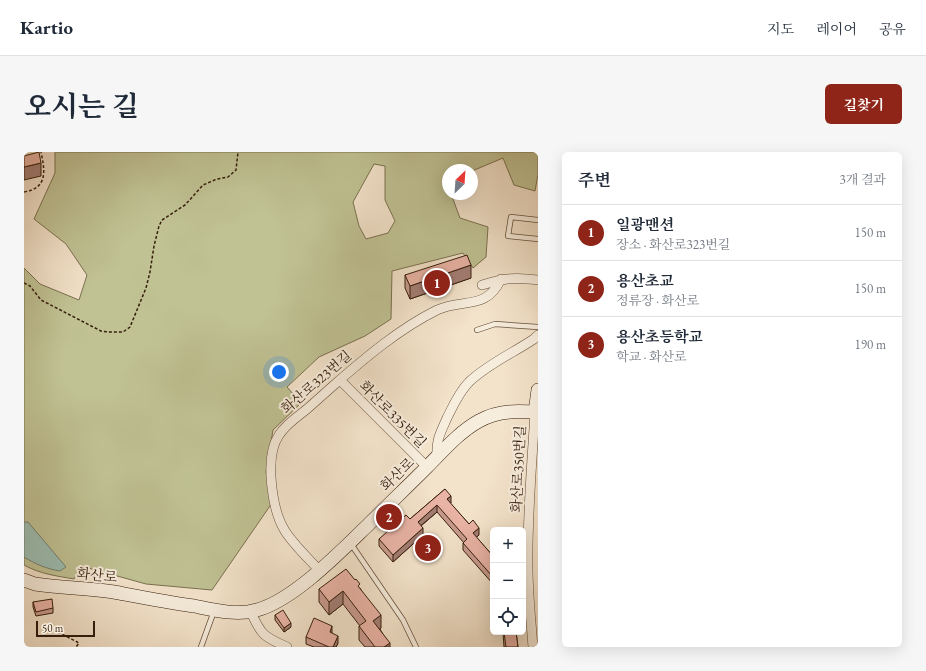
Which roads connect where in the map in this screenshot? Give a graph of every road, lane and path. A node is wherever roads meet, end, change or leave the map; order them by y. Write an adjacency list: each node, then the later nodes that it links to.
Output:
1 (41, 152): 3 (path)
2 (238, 152): 8 (path)
3 (24, 192)
4 (538, 220): 5 (lane)
5 (538, 239)
6 (501, 279): 7 (street); 9 (street); 13 (street, 화산로323번길)
7 (538, 280)
8 (24, 283)
9 (482, 285)
10 (538, 327): 11 (lane)
11 (477, 330)
12 (538, 335): 16 (street)
13 (340, 380): 17 (street, 화산로335번길); 19 (street, 화산로323번길)
14 (538, 390): 15 (main road)
15 (537, 412): 16 (main road, 화산로); 28 (street, 화산로350번길)
16 (437, 457): 17 (main road, 화산로)
17 (427, 467): 18 (main road, 화산로)
18 (350, 543): 19 (main road, 화산로); 27 (lane)
19 (319, 570): 22 (main road, 화산로)
20 (24, 580): 21 (main road, 화산로)
21 (214, 610): 22 (main road, 화산로); 25 (lane)
22 (251, 612): 26 (street)
23 (58, 632): 24 (path)
24 (76, 647)
25 (200, 647)
26 (287, 647)
27 (416, 647)
28 (534, 647)

